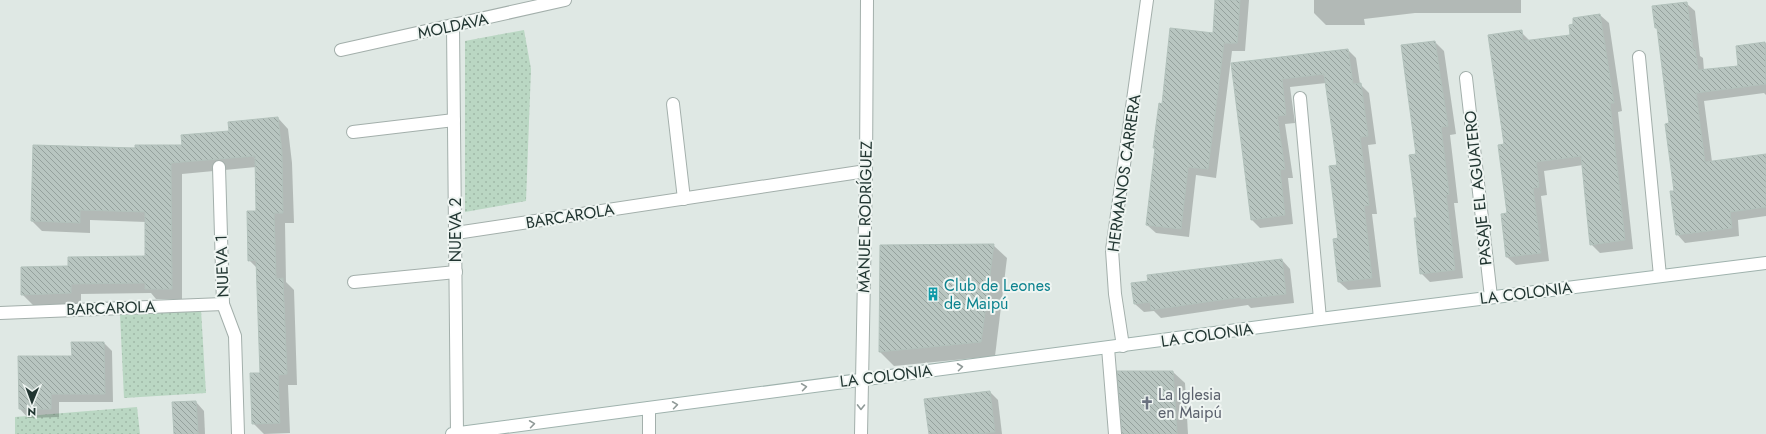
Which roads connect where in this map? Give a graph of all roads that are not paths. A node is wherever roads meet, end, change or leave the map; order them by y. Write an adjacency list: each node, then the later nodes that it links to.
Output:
1 (565, 0): 4 (street, MOLDAVA)
2 (867, 0): 13 (street, MANUEL RODRÍGUEZ)
3 (1147, 0): 24 (street, HERMANOS CARRERA)
4 (453, 26): 5 (street, MOLDAVA); 10 (street, NUEVA 2)
5 (341, 50)
6 (1639, 57): 18 (street)
7 (1466, 78): 20 (street, PASAJE EL AGUATERO)
8 (1300, 98): 23 (street)
9 (673, 104): 14 (street)
10 (454, 120): 11 (street); 15 (street, NUEVA 2)
11 (353, 132)
12 (219, 167): 21 (street, NUEVA 1)
13 (866, 171): 14 (street, BARCAROLA); 26 (street, MANUEL RODRÍGUEZ)
14 (684, 199): 15 (street, BARCAROLA)
15 (456, 233): 17 (street, NUEVA 2)
16 (1766, 263): 18 (street, LA COLONIA)
17 (456, 272): 19 (street); 30 (street, NUEVA 2)
18 (1660, 276): 20 (street, LA COLONIA)
19 (354, 282)
20 (1491, 297): 23 (street, LA COLONIA)
21 (223, 304): 22 (street, BARCAROLA); 29 (street, NUEVA 1)
22 (0, 313)
23 (1320, 319): 24 (street, LA COLONIA)
24 (1123, 346): 25 (street, LA COLONIA)
25 (1108, 348): 26 (street, LA COLONIA, one-way to 25); 33 (street)
26 (862, 379): 27 (street, LA COLONIA, one-way to 26); 32 (street, MANUEL RODRÍGUEZ, one-way to 32)
27 (649, 408): 28 (street, LA COLONIA, one-way to 27); 31 (street)
28 (506, 431): 30 (street, LA COLONIA)
29 (238, 434)
30 (454, 434)
31 (649, 434)
32 (861, 434)
33 (1115, 434)

